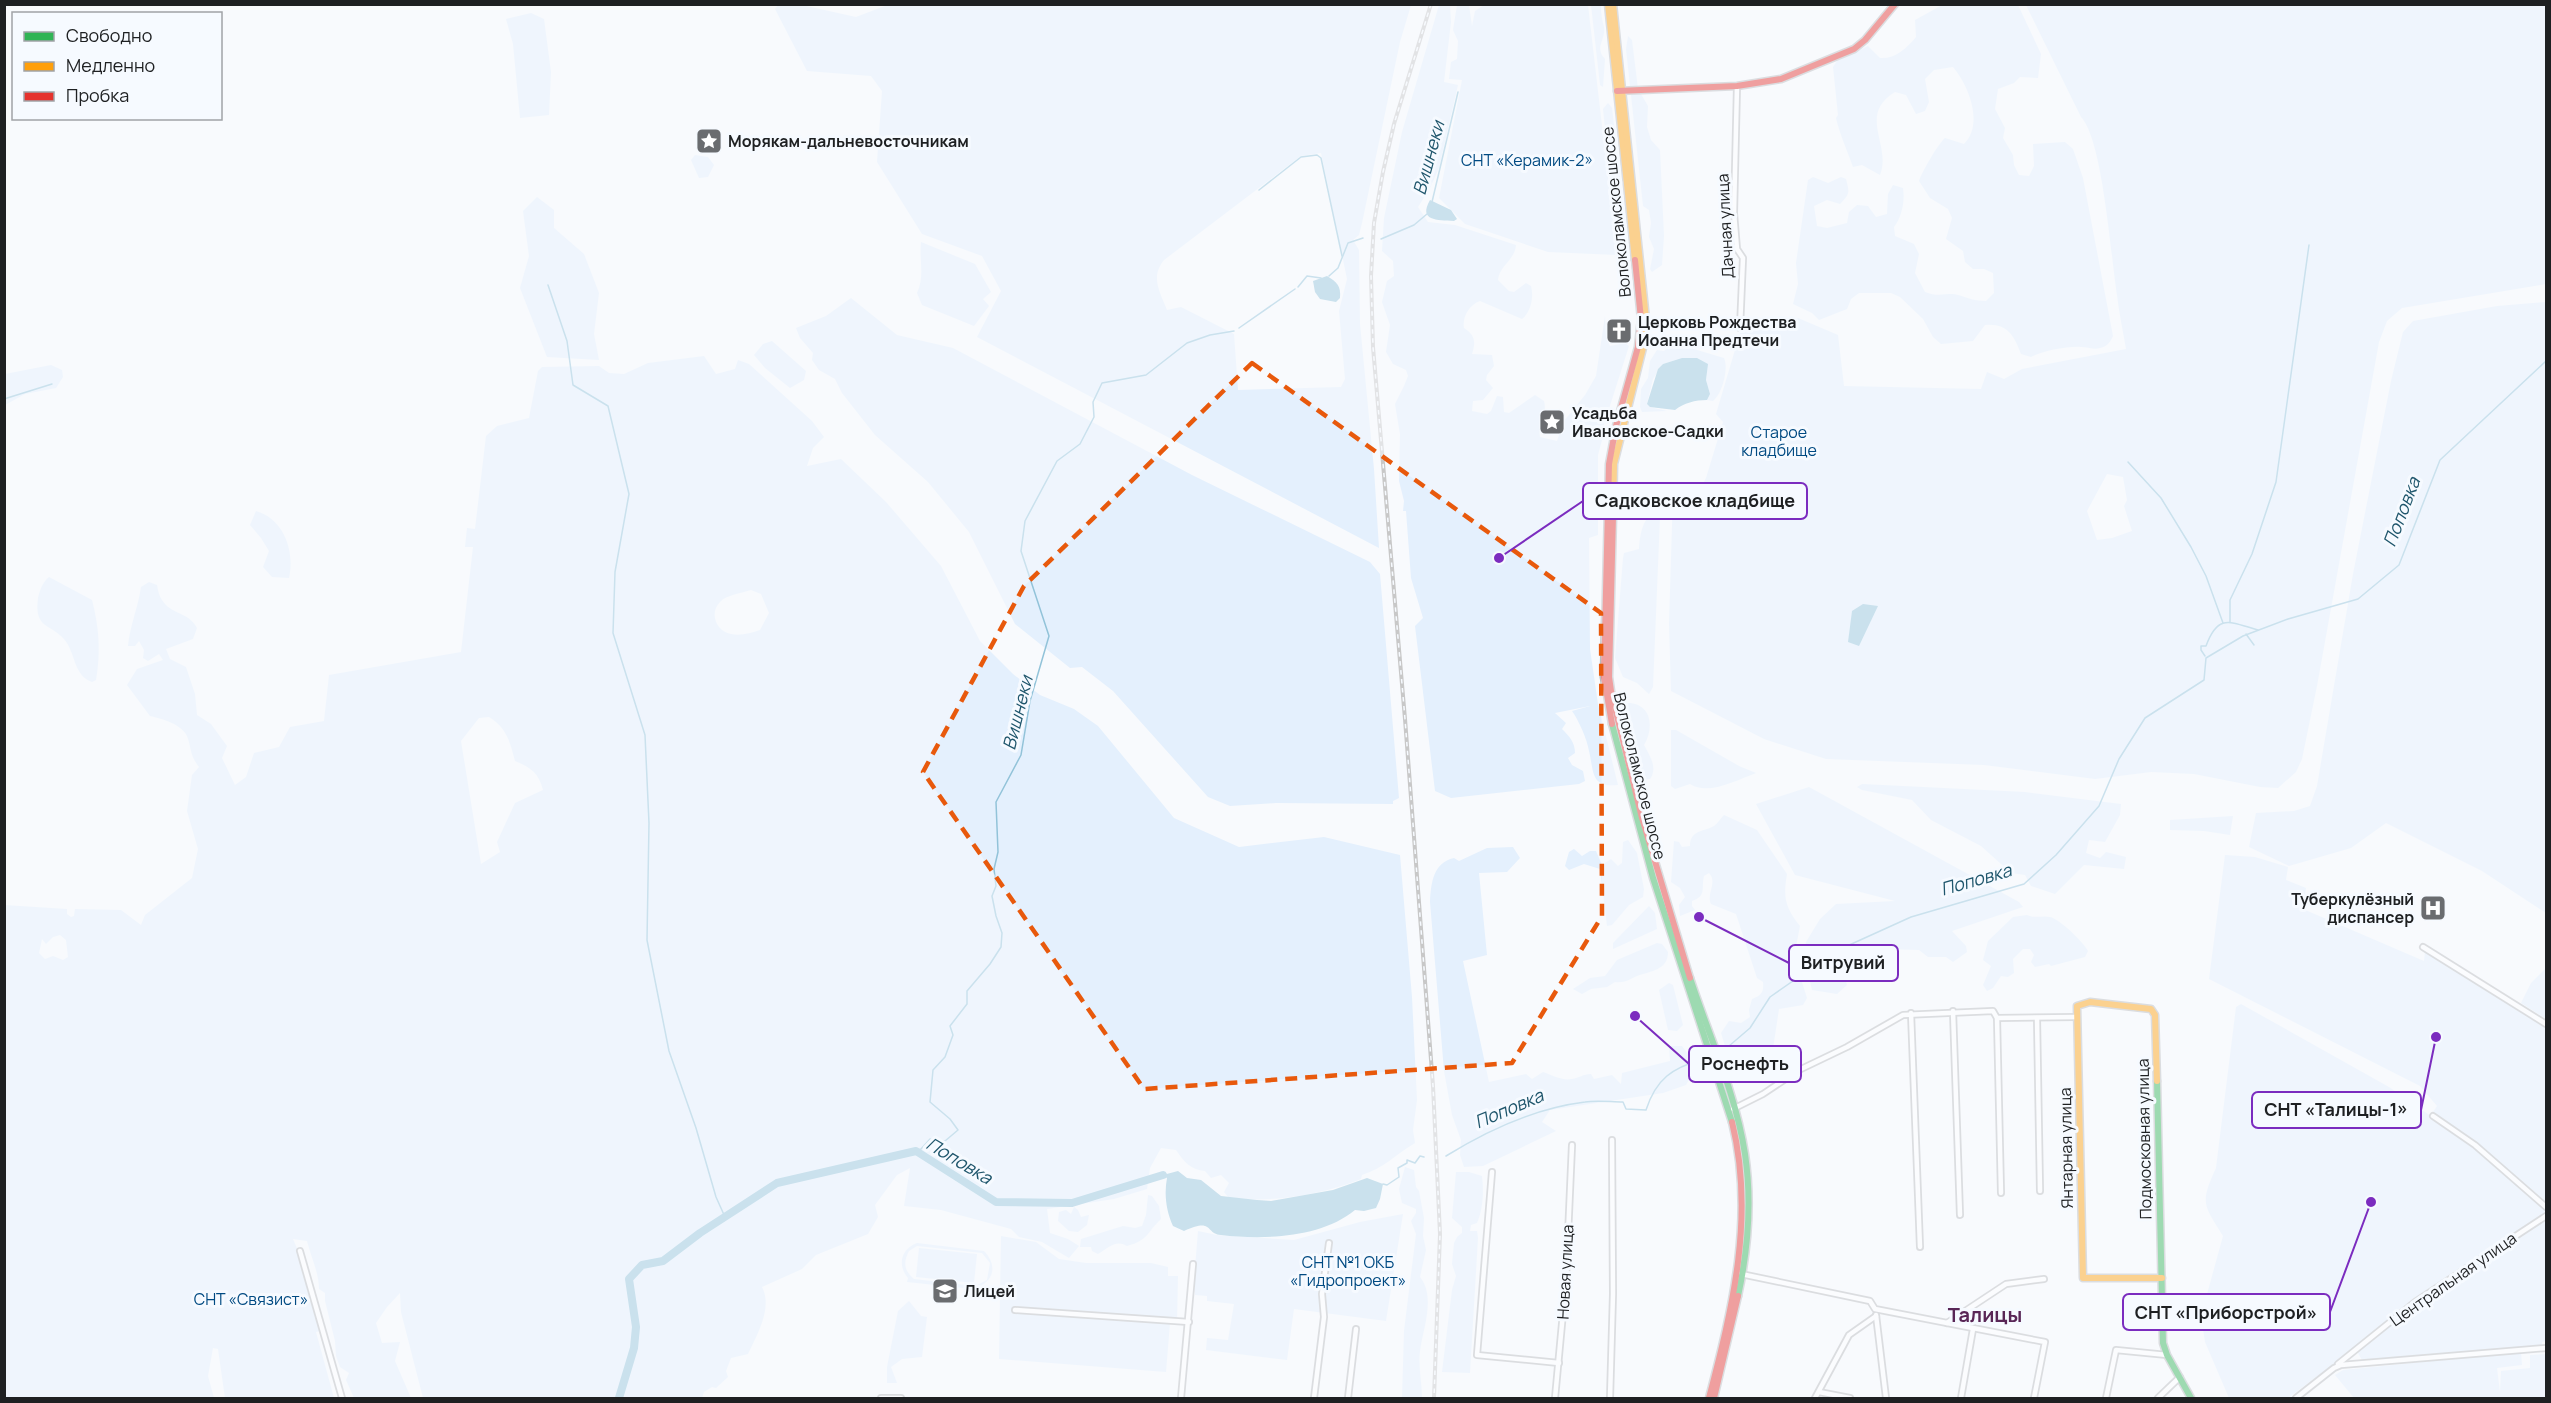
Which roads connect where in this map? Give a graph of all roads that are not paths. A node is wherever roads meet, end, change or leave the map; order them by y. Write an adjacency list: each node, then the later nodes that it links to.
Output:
1 (1608, 4): 5 (main road, Волоколамское шоссе)
2 (1613, 4): 5 (main road, Волоколамское шоссе)
3 (1895, 4): 4 (main road)
4 (1737, 86): 5 (main road); 6 (street, Дачная улица)
5 (1619, 91): 14 (main road, Волоколамское шоссе); 28 (main road, Волоколамское шоссе)
6 (1740, 328)
7 (2423, 947): 13 (street)
8 (1953, 1011): 9 (street); 11 (street); 22 (street)
9 (1911, 1013): 14 (street); 25 (street)
10 (2076, 1017): 12 (street); 29 (main road, Янтарная улица); 29 (main road, Подмосковная улица)
11 (1997, 1018): 12 (street); 20 (street)
12 (2037, 1018): 19 (street)
13 (2547, 1024)
14 (1733, 1109): 28 (main road, Волоколамское шоссе)
15 (2433, 1116): 21 (street)
16 (1612, 1140): 52 (street)
17 (1572, 1145): 40 (street, Новая улица)
18 (1492, 1172): 40 (street)
19 (2040, 1191)
20 (2001, 1193)
21 (2547, 1207)
22 (1960, 1215)
23 (2547, 1216): 41 (street, Центральная улица)
24 (1329, 1243): 49 (street)
25 (1920, 1247)
26 (300, 1251): 45 (street)
27 (1193, 1264): 34 (street)
28 (1740, 1273): 31 (street); 53 (main road, Волоколамское шоссе); 54 (main road, Волоколамское шоссе)
29 (2162, 1278): 39 (main road, Подмосковная улица)
30 (2044, 1279): 35 (street)
31 (1875, 1309): 33 (street); 35 (street)
32 (1015, 1310): 34 (street)
33 (1876, 1316): 43 (street); 57 (street)
34 (1189, 1322): 48 (street)
35 (1947, 1323): 37 (street)
36 (1356, 1329): 50 (street)
37 (1973, 1329): 58 (street); 59 (street)
38 (2547, 1348): 41 (street)
39 (2167, 1355): 42 (main road); 60 (street)
40 (1559, 1363): 51 (street, Новая улица)
41 (2334, 1368): 44 (street, Центральная улица)
42 (2180, 1377): 61 (street); 62 (main road)
43 (1819, 1392): 55 (street); 56 (street)
44 (2301, 1396): 63 (street, Центральная улица)
45 (342, 1398)
46 (881, 1398): 47 (street)
47 (901, 1398)
48 (1181, 1398)
49 (1314, 1398)
50 (1348, 1398)
51 (1555, 1398)
52 (1610, 1398)
53 (1708, 1398)
54 (1714, 1398)
55 (1815, 1398)
56 (1850, 1398)
57 (1886, 1398)
58 (1961, 1398)
59 (2034, 1398)
60 (2106, 1398)
61 (2158, 1398)
62 (2191, 1398)
63 (2295, 1398)

